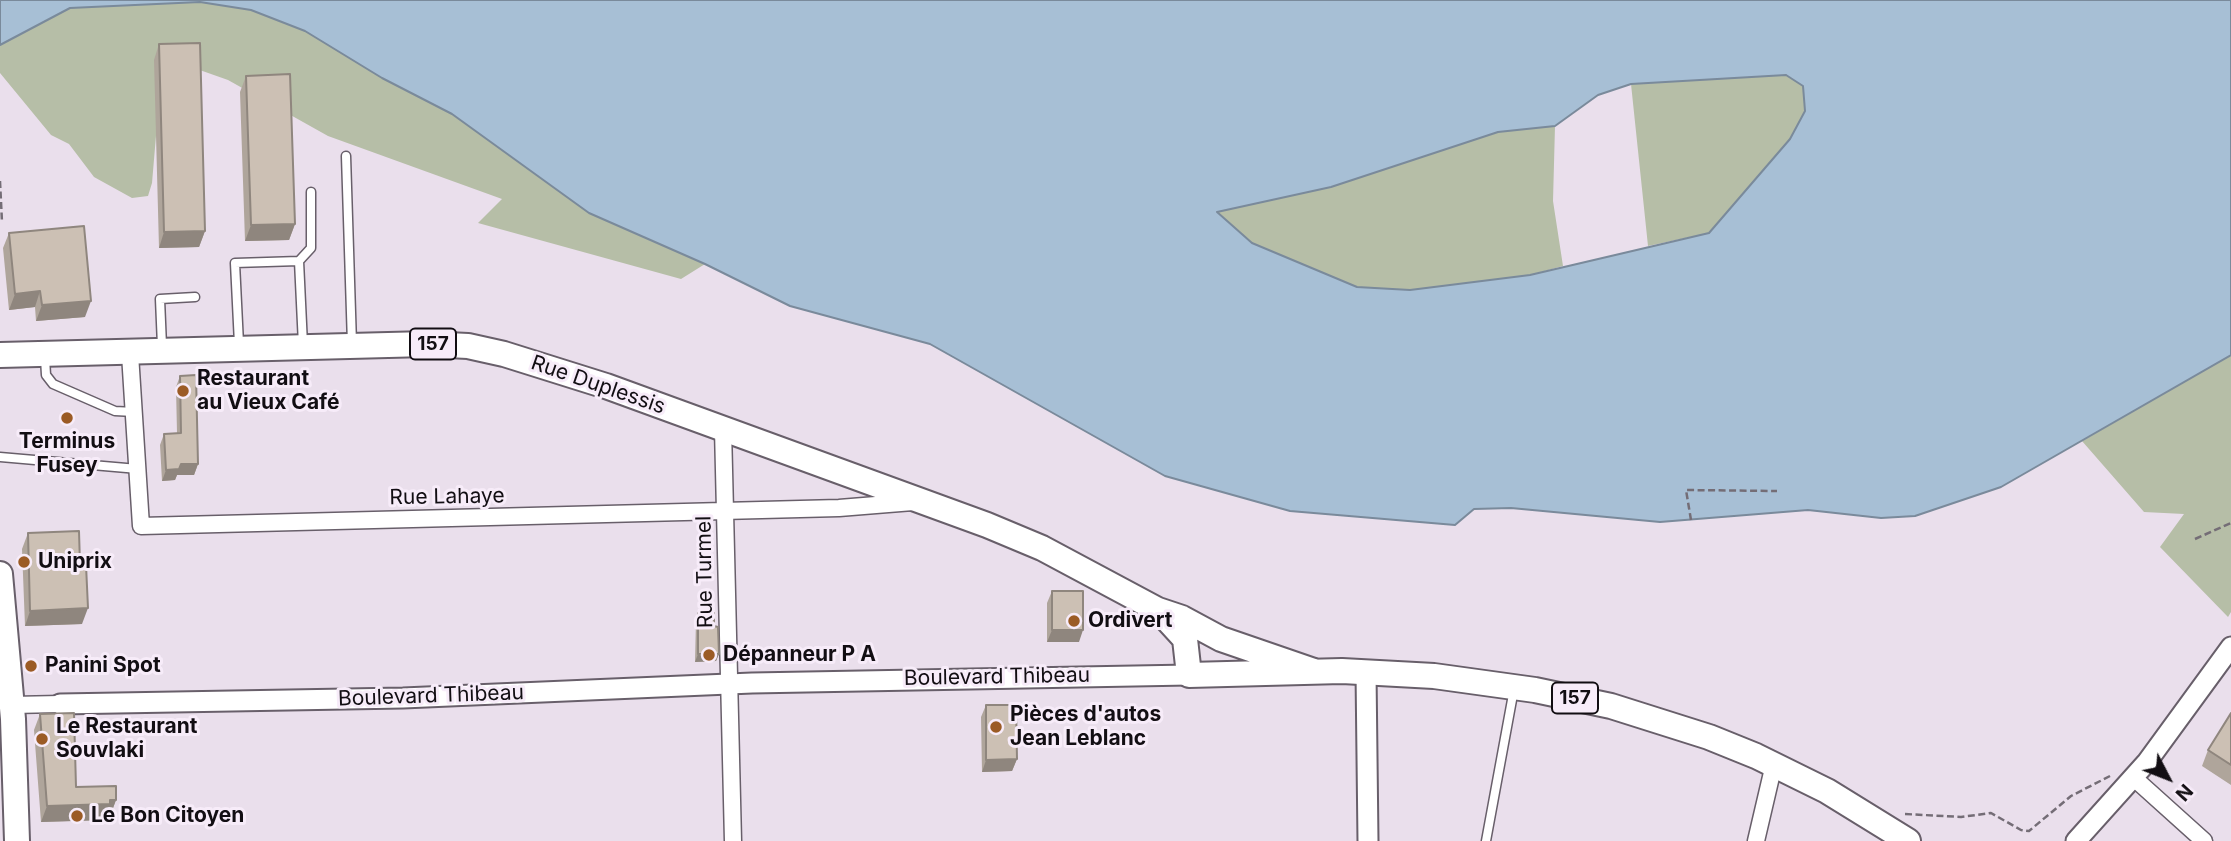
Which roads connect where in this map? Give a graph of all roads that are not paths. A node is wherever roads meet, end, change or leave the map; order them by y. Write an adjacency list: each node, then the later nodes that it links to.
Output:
1 (346, 156): 5 (lane)
2 (311, 192): 3 (lane)
3 (299, 261): 6 (lane); 7 (lane)
4 (195, 298): 8 (lane)
5 (352, 347): 6 (main road, Rue Duplessis / 157); 13 (main road, Rue Duplessis / 157)
6 (303, 349): 7 (main road, Rue Duplessis / 157)
7 (239, 351): 8 (main road, Rue Duplessis / 157)
8 (162, 353): 10 (main road, Rue Duplessis / 157)
9 (45, 354): 10 (main road, Rue Duplessis / 157); 11 (main road, Rue Duplessis / 157); 12 (lane)
10 (130, 354): 12 (street, Rue Lahaye)
11 (0, 355)
12 (134, 412): 15 (street, Rue Lahaye)
13 (723, 429): 16 (main road, Rue Duplessis / 157); 17 (street, Rue Turmel)
14 (0, 457): 15 (lane)
15 (138, 469): 17 (street, Rue Lahaye)
16 (925, 501): 17 (street, Rue Lahaye); 20 (main road, Rue Duplessis / 157)
17 (724, 511): 25 (street, Rue Turmel)
18 (0, 574): 19 (main road)
19 (1, 600): 28 (main road)
20 (1158, 610): 22 (main road, Rue Duplessis / 157); 24 (main road, Rue Duplessis / 157)
21 (2231, 647): 30 (street)
22 (1314, 671): 23 (main road, Boulevard Thibeau / 157); 24 (main road, Boulevard Thibeau / 157)
23 (1366, 672): 26 (main road, Boulevard Thibeau / 157); 33 (street)
24 (1189, 675): 25 (street, Boulevard Thibeau)
25 (728, 684): 27 (street, Boulevard Thibeau); 32 (street, Rue Turmel)
26 (1514, 686): 29 (main road, Boulevard Thibeau / 157); 34 (lane)
27 (60, 704): 28 (street, Boulevard Thibeau)
28 (12, 705): 31 (main road)
29 (1774, 764): 35 (street); 36 (main road, Boulevard Thibeau / 157)
30 (2124, 776): 37 (street); 38 (street)
31 (18, 841)
32 (733, 841)
33 (1368, 841)
34 (1486, 841)
35 (1756, 841)
36 (1908, 841)
37 (2076, 841)
38 (2204, 841)

